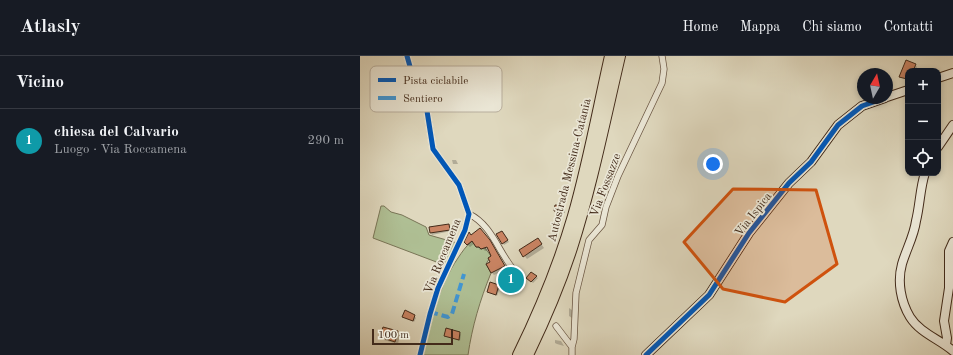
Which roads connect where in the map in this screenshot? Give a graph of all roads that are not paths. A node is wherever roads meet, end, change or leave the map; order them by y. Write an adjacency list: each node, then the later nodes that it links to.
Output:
1 (407, 56): 5 (street, Via Roccamena)
2 (610, 56): 25 (highway, Autostrada Messina-Catania)
3 (620, 56): 26 (highway, Autostrada Messina-Catania)
4 (662, 56): 22 (street, Via Fossazze)
5 (410, 66)
6 (953, 73): 7 (street)
7 (941, 78)
8 (941, 79): 9 (street)
9 (953, 79)
10 (905, 91): 11 (street, Via Ispica)
11 (893, 95)
12 (868, 104): 28 (street, Via Ispica)
13 (427, 112): 17 (street, Via Roccamena)
14 (953, 125): 15 (street)
15 (941, 143)
16 (924, 176): 21 (street)
17 (469, 214): 19 (street, Via Roccamena); 24 (street, Via Roccamena)
18 (953, 242): 21 (street)
19 (519, 276)
20 (556, 326): 22 (street)
21 (946, 345): 23 (street)
22 (572, 347): 27 (street)
23 (953, 351)
24 (420, 355)
25 (518, 355)
26 (528, 355)
27 (572, 355)
28 (646, 355)

